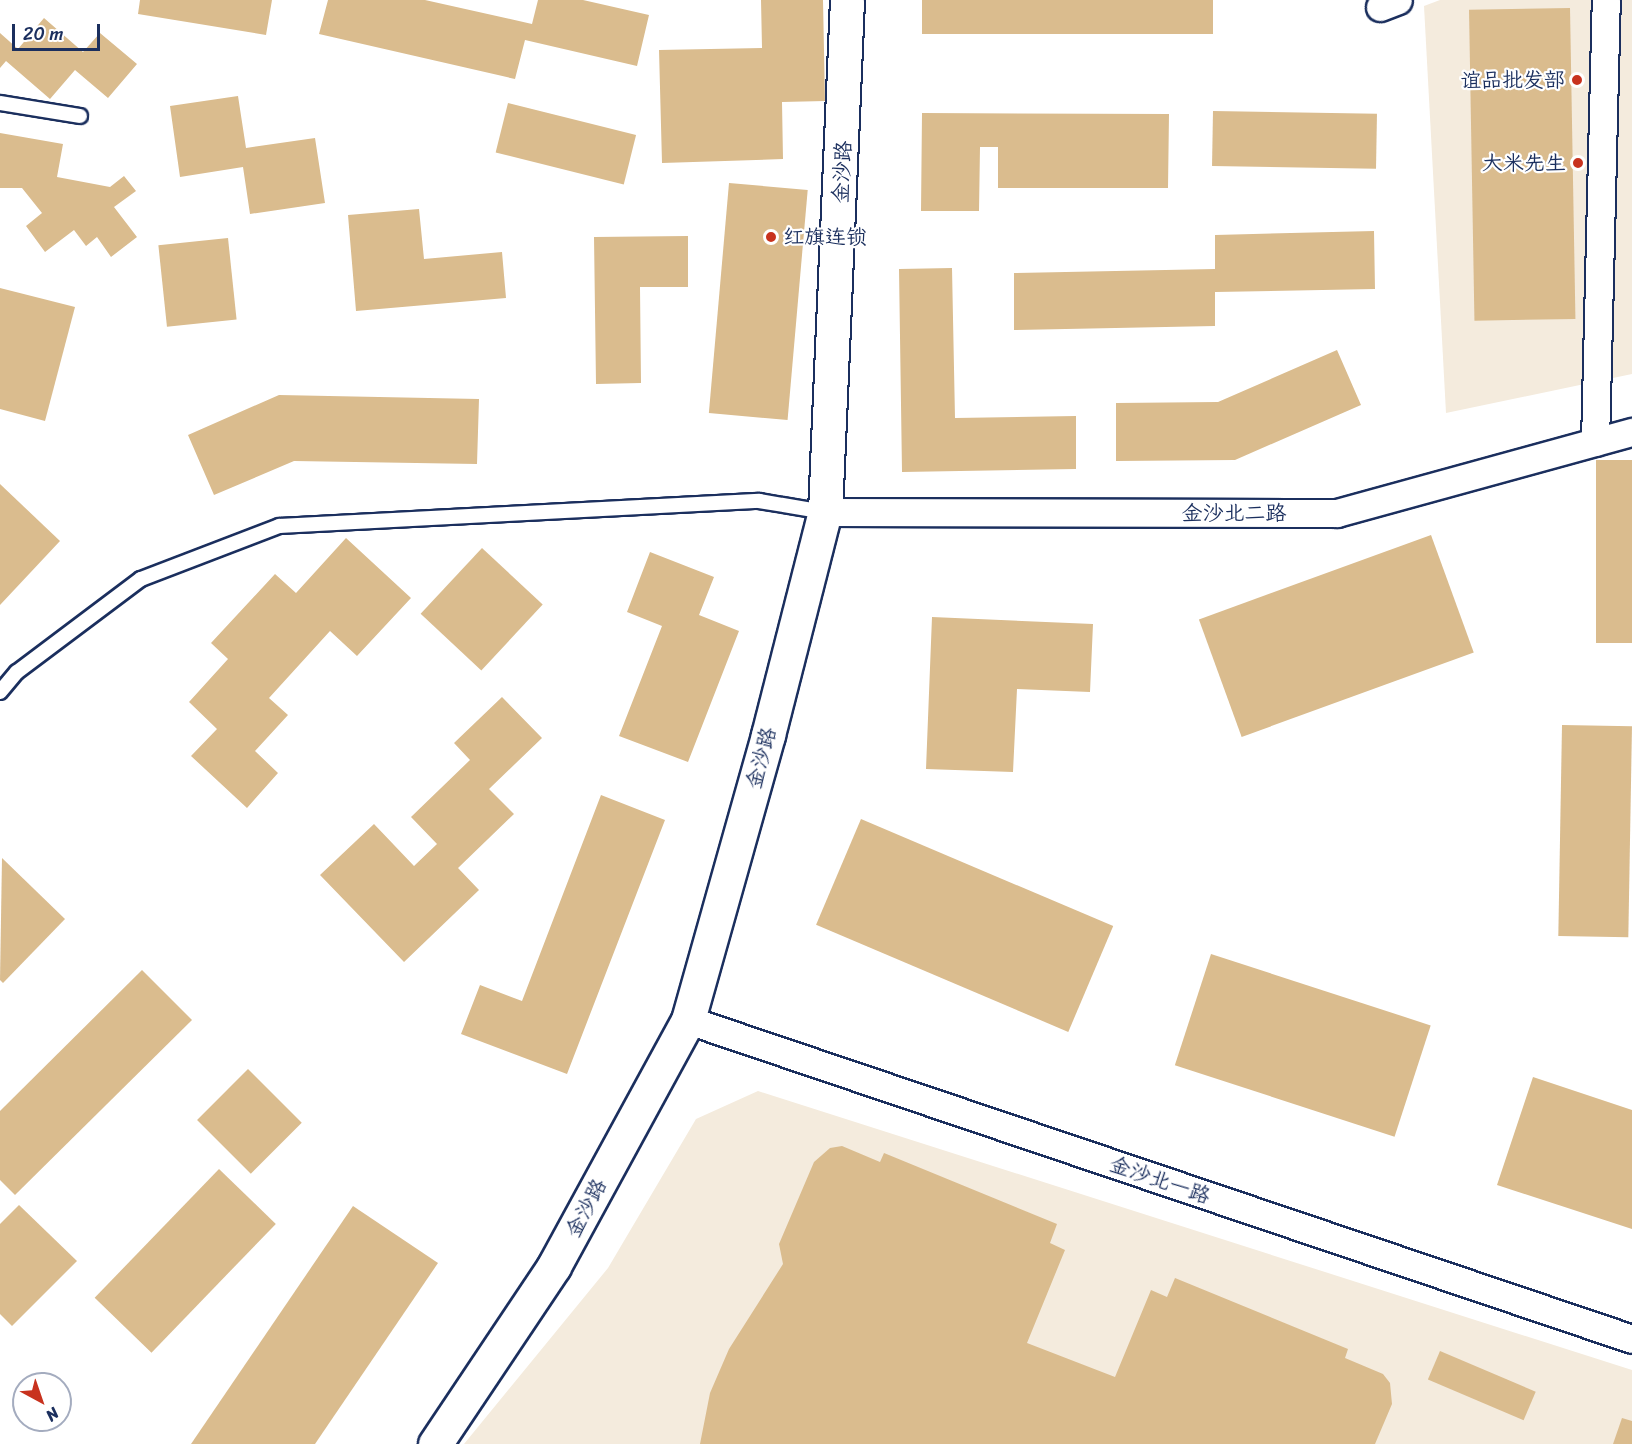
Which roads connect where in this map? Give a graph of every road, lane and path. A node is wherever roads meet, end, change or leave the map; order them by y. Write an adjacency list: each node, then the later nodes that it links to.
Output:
1 (847, 0): 7 (street, 金沙路)
2 (1606, 0): 6 (street)
3 (0, 103): 4 (lane)
4 (80, 116)
5 (1632, 432): 6 (street, 金沙北二路)
6 (1595, 442): 7 (street, 金沙北二路)
7 (825, 512): 8 (lane); 9 (street, 金沙路)
8 (0, 692)
9 (687, 1020): 10 (street, 金沙北一路); 11 (street, 金沙路)
10 (1632, 1339)
11 (435, 1444)

